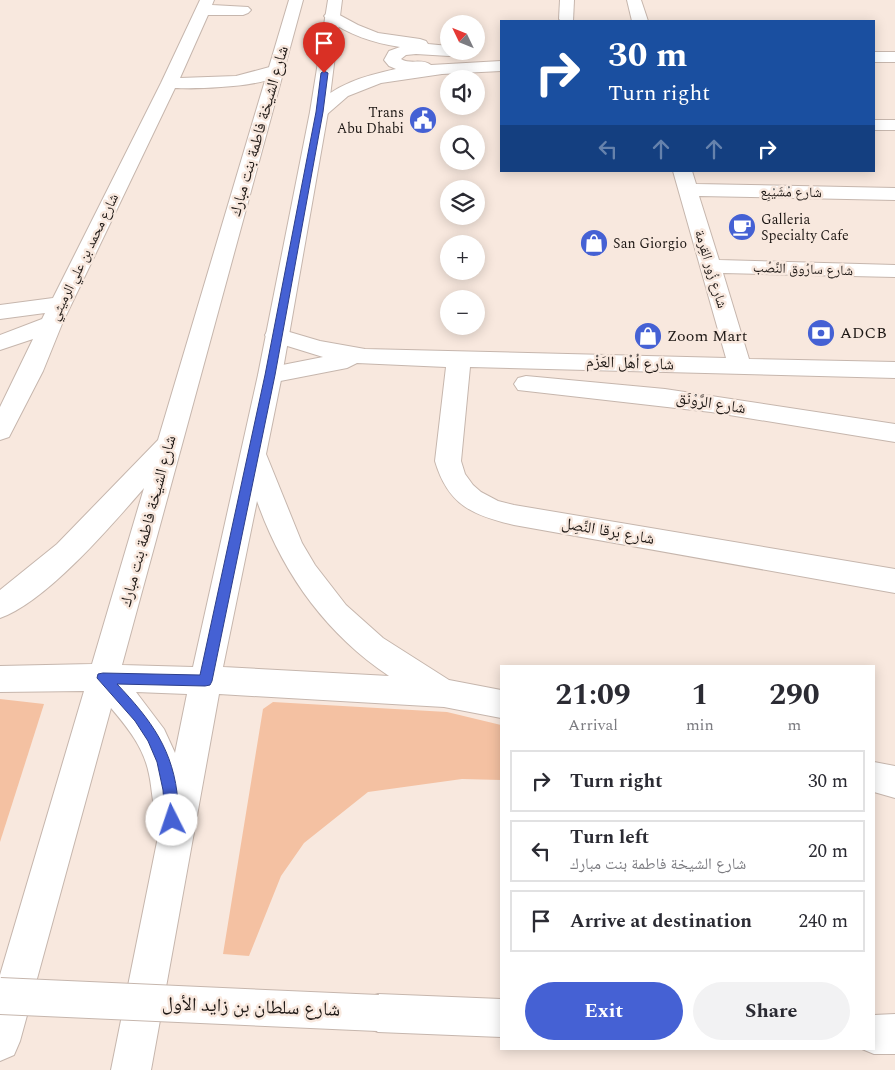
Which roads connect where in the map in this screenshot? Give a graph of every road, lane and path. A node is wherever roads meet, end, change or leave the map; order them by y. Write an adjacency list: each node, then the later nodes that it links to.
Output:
1 (296, 0): 18 (street, شارع الشيخة فاطمة بنت مبارك)
2 (567, 0): 7 (street)
3 (634, 0): 8 (street)
4 (205, 5): 6 (street); 20 (street, شارع محمد بن علي الرميثي)
5 (333, 8): 9 (street); 23 (street)
6 (243, 10)
7 (567, 19)
8 (640, 20)
9 (440, 45)
10 (440, 51): 14 (street)
11 (875, 57): 12 (street)
12 (895, 57)
13 (478, 60): 23 (street)
14 (478, 60)
15 (485, 60): 16 (street)
16 (500, 66)
17 (875, 69): 19 (street)
18 (276, 70): 21 (street); 22 (street, شارع الشيخة فاطمة بنت مبارك)
19 (895, 70)
20 (169, 83): 21 (street); 31 (street, شارع محمد بن علي الرميثي)
21 (225, 84): 22 (street)
22 (267, 100): 46 (street, شارع الشيخة فاطمة بنت مبارك)
23 (319, 112): 32 (street)
24 (875, 125): 25 (street)
25 (895, 125)
26 (684, 181): 27 (street, شارع مْشَيْبِع); 28 (street, شارع زُور القِرمة)
27 (895, 194)
28 (710, 266): 29 (street, شارع سارُوق النَّصُب); 38 (street, شارع زُور القِرمة)
29 (895, 272)
30 (0, 312): 31 (street)
31 (56, 314): 33 (street); 40 (street, شارع محمد بن علي الرميثي)
32 (276, 335): 35 (street, شارع أهْل العَزْم); 41 (street)
33 (0, 344)
34 (0, 351): 40 (street)
35 (365, 357): 36 (street, شارع أهْل العَزْم); 41 (street, شارع أهْل العَزْم)
36 (459, 359): 37 (street, شارع أهْل العَزْم); 48 (street, شارع بَرقا النِّصِل)
37 (694, 365): 38 (street, شارع أهْل العَزْم); 43 (street)
38 (740, 366): 39 (street, شارع أهْل العَزْم)
39 (895, 370)
40 (31, 371): 44 (street, شارع محمد بن علي الرميثي)
41 (270, 375): 47 (street)
42 (526, 384): 43 (street, شارع الرَّوْنَق)
43 (699, 401): 45 (street, شارع الرَّوْنَق)
44 (0, 431)
45 (895, 433)
46 (169, 442): 49 (street); 50 (street, شارع الشيخة فاطمة بنت مبارك)
47 (253, 453): 52 (street); 53 (street)
48 (895, 581)
49 (0, 606)
50 (103, 678): 51 (street); 52 (street); 57 (street); 62 (street, شارع الشيخة فاطمة بنت مبارك)
51 (0, 679)
52 (205, 681): 53 (street); 57 (street)
53 (444, 693): 54 (street)
54 (500, 704)
55 (875, 778): 56 (street)
56 (895, 782)
57 (172, 852): 63 (street)
58 (0, 996): 59 (street, شارع سلطان بن زايد الأول, bridge)
59 (500, 1018)
60 (875, 1034): 61 (street)
61 (895, 1034)
62 (0, 1041)
63 (131, 1070)

